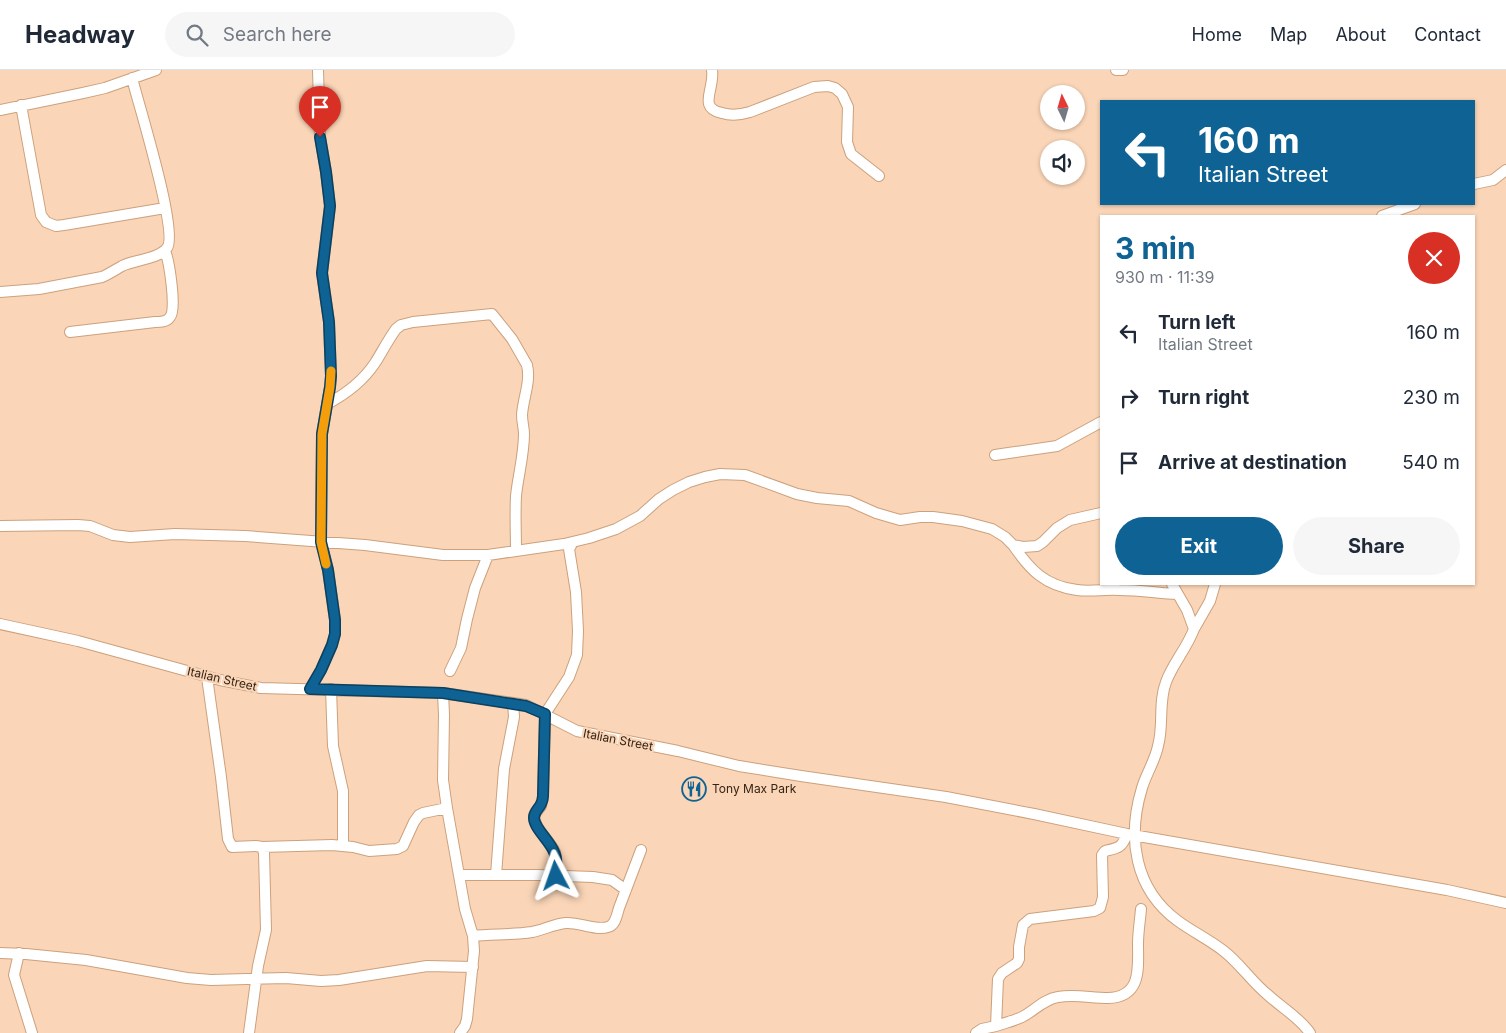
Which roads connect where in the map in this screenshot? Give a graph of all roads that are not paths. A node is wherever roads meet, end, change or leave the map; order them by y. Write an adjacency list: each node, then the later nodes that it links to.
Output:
1 (156, 70): 6 (street)
2 (318, 70): 18 (street)
3 (712, 70): 10 (street)
4 (1116, 70): 5 (street)
5 (1124, 70)
6 (132, 78): 7 (street); 13 (street)
7 (21, 106): 8 (street); 13 (street)
8 (0, 110)
9 (1506, 170): 11 (street)
10 (879, 176)
11 (1475, 184)
12 (1412, 205): 14 (street)
13 (165, 208): 15 (street)
14 (1385, 215)
15 (165, 251): 16 (street); 17 (street)
16 (0, 292)
17 (70, 332)
18 (327, 404): 23 (street); 26 (street)
19 (1100, 423): 20 (street)
20 (995, 455)
21 (1100, 513): 25 (street)
22 (0, 526): 23 (street)
23 (321, 542): 27 (street); 35 (street)
24 (573, 542): 25 (street); 26 (street); 39 (street)
25 (1013, 545): 30 (street)
26 (516, 551): 27 (street)
27 (488, 555): 33 (street)
28 (1172, 585): 30 (street)
29 (1215, 585): 32 (street)
30 (1177, 594): 32 (street)
31 (0, 624): 34 (street, Italian Street)
32 (1194, 629): 41 (street)
33 (450, 671)
34 (207, 677): 35 (street, Italian Street); 43 (street)
35 (310, 689): 36 (street, Italian Street)
36 (332, 689): 37 (street, Italian Street); 42 (street)
37 (443, 693): 38 (street, Italian Street); 40 (street)
38 (513, 703): 39 (street, Italian Street); 46 (street)
39 (545, 714): 41 (street, Italian Street); 47 (street)
40 (447, 808): 42 (street); 45 (street)
41 (1131, 835): 49 (street, Italian Street); 56 (street); 61 (street)
42 (343, 846): 43 (street)
43 (262, 847): 55 (street)
44 (641, 850): 48 (street)
45 (459, 875): 46 (street); 51 (street)
46 (496, 875): 47 (street)
47 (556, 876): 48 (street)
48 (626, 890): 51 (street)
49 (1506, 903)
50 (1141, 909): 56 (street)
51 (473, 936): 54 (street)
52 (0, 953): 53 (street)
53 (18, 953): 55 (street); 58 (street)
54 (473, 967): 55 (street); 57 (street)
55 (256, 980): 59 (street)
56 (996, 1026): 60 (street)
57 (464, 1031)
58 (32, 1033)
59 (249, 1033)
60 (976, 1033)
61 (1310, 1033)

